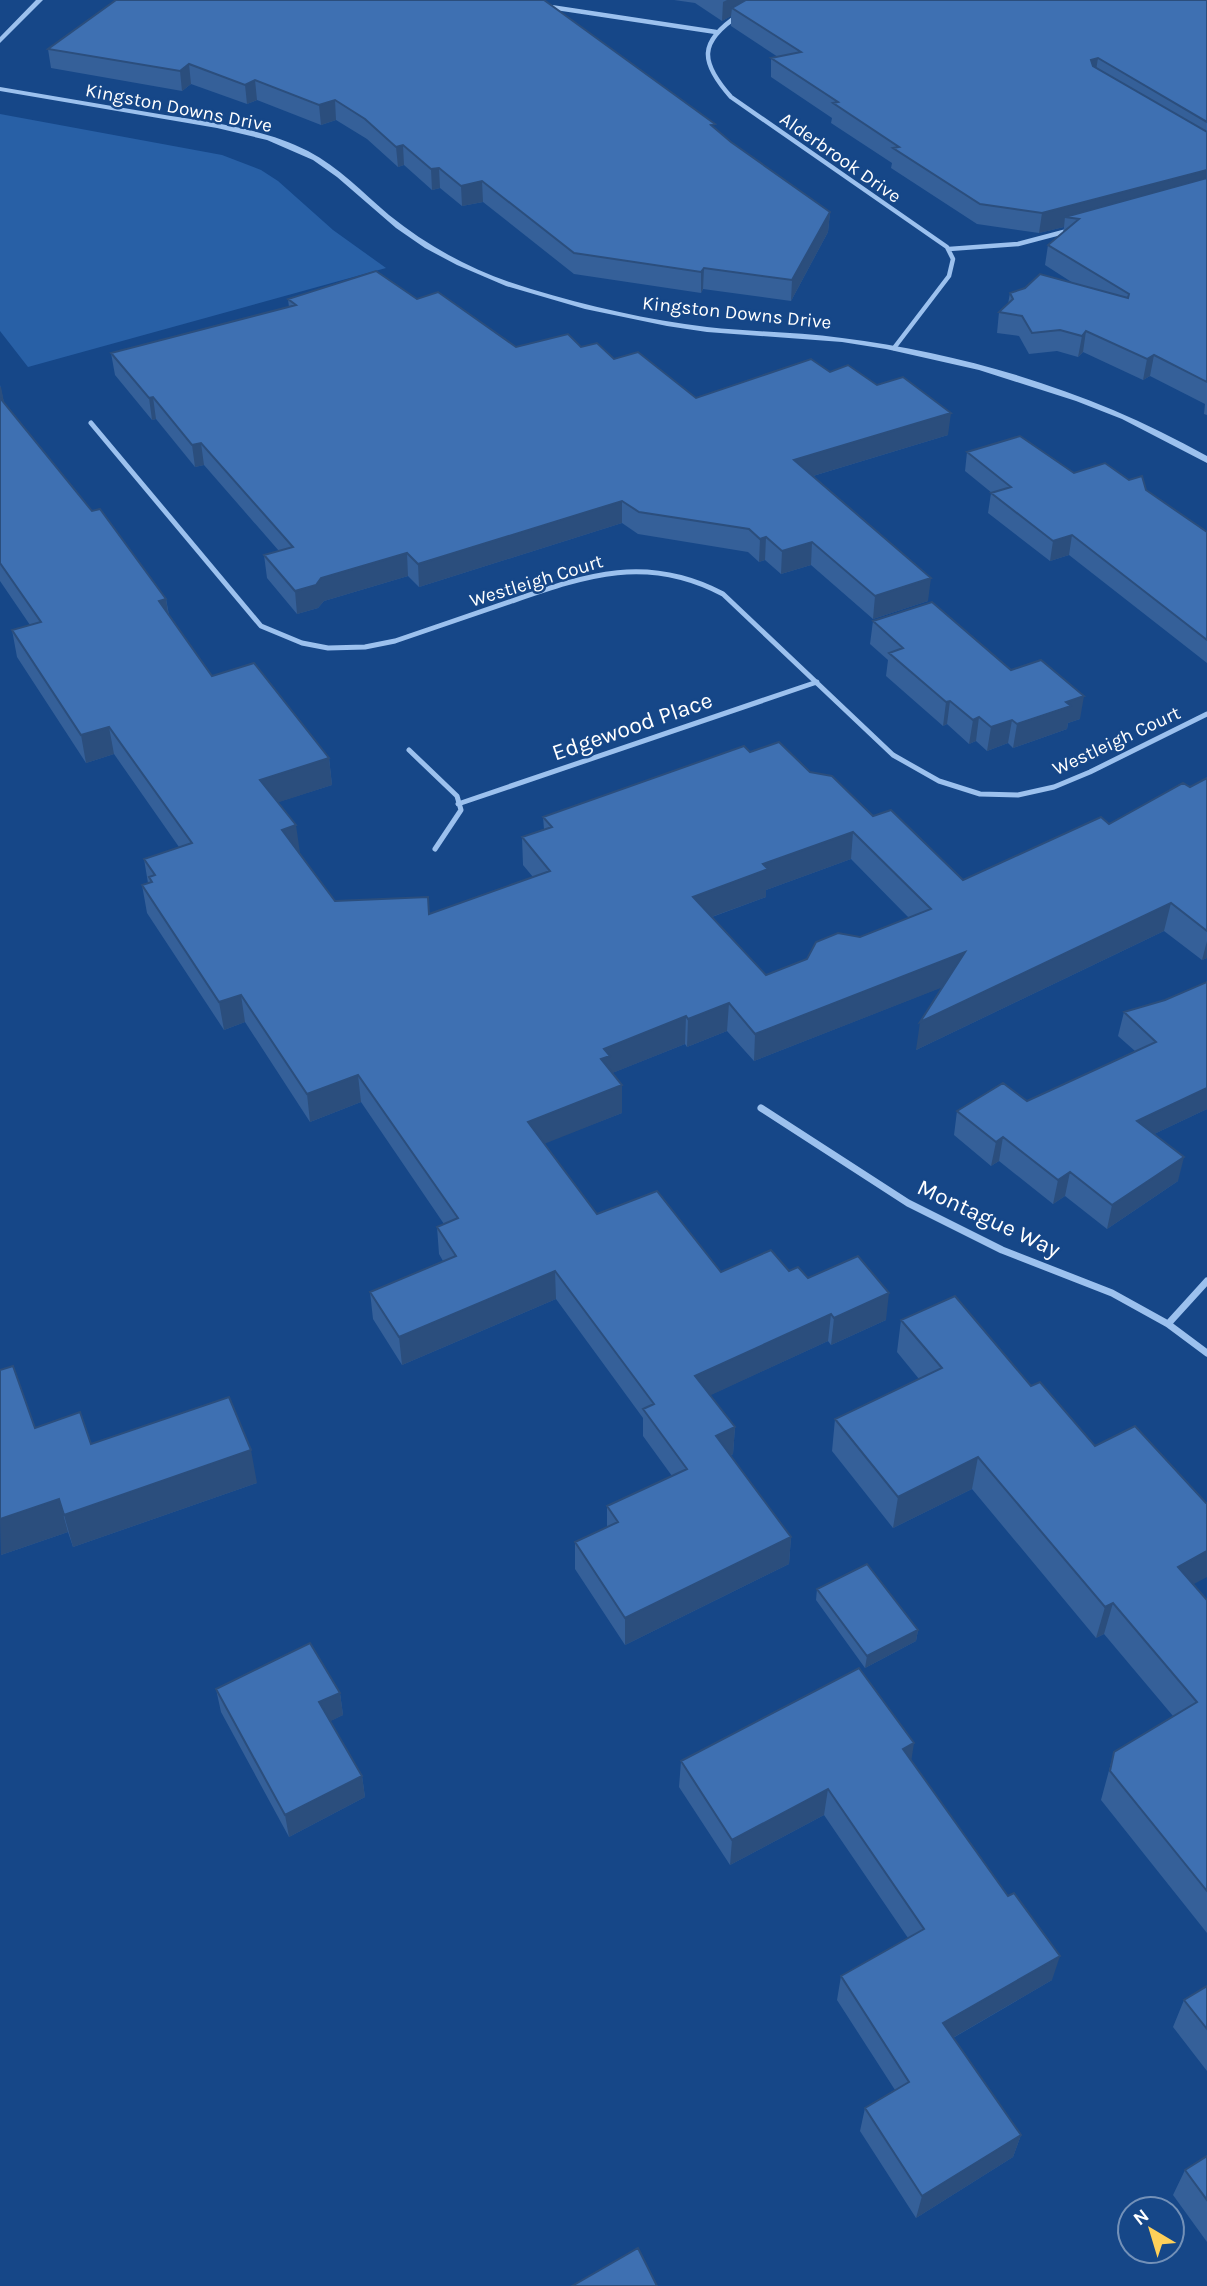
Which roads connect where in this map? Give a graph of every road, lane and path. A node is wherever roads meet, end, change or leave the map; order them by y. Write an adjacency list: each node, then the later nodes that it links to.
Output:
1 (40, 0): 5 (street)
2 (535, 4): 4 (street)
3 (743, 13): 4 (street)
4 (716, 32): 8 (street, Alderbrook Drive)
5 (0, 41)
6 (0, 89): 9 (street, Kingston Downs Drive)
7 (1080, 227): 8 (street)
8 (948, 249): 9 (street)
9 (894, 348): 11 (street, Kingston Downs Drive)
10 (91, 423): 12 (street, Westleigh Court)
11 (1207, 460)
12 (817, 682): 13 (street, Westleigh Court); 15 (street, Edgewood Place)
13 (1207, 714)
14 (409, 750): 15 (street)
15 (458, 804): 16 (street)
16 (435, 849)
17 (761, 1108): 19 (street, Montague Way)
18 (1207, 1281): 19 (street)
19 (1168, 1324): 20 (street, Montague Way)
20 (1207, 1353)

